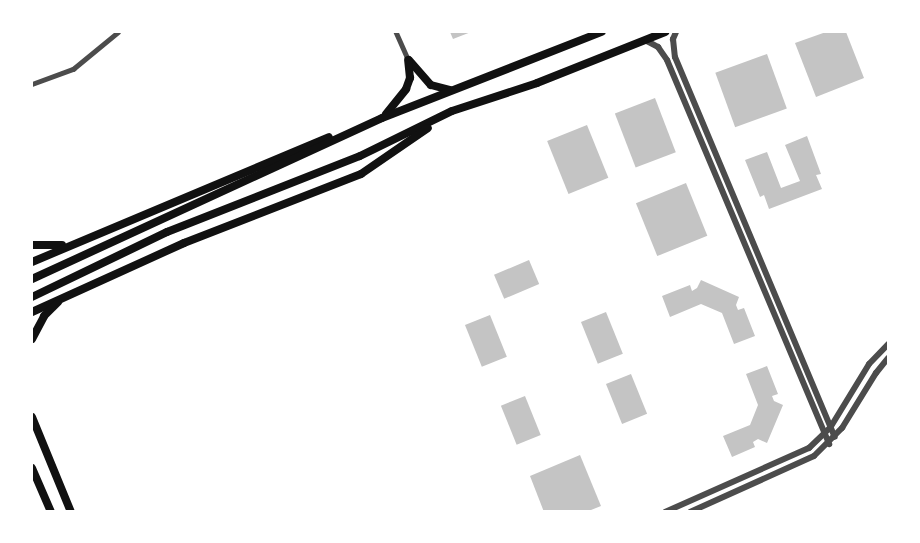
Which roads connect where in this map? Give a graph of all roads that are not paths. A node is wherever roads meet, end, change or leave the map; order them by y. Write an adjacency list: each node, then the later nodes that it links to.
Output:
1 (118, 32): 8 (street)
2 (396, 32): 7 (street)
3 (602, 32): 9 (main road)
4 (665, 32): 6 (main road)
5 (676, 32): 23 (street)
6 (645, 40): 10 (main road); 24 (street)
7 (408, 60): 9 (main road); 11 (main road)
8 (32, 84)
9 (453, 90): 11 (main road)
10 (453, 111): 16 (main road); 17 (main road)
11 (382, 118): 13 (main road); 15 (main road)
12 (32, 245): 13 (main road)
13 (69, 245): 14 (main road)
14 (32, 262)
15 (32, 279)
16 (68, 295): 18 (main road); 19 (main road)
17 (32, 297)
18 (32, 312)
19 (32, 339)
20 (888, 344): 23 (street)
21 (888, 358): 25 (street)
22 (32, 417): 29 (main road)
23 (830, 428): 24 (street); 25 (street)
24 (823, 436): 26 (street); 30 (street)
25 (835, 437): 26 (street)
26 (829, 444): 31 (street)
27 (32, 468): 28 (main road)
28 (51, 512)
29 (71, 512)
30 (665, 512)
31 (690, 512)

